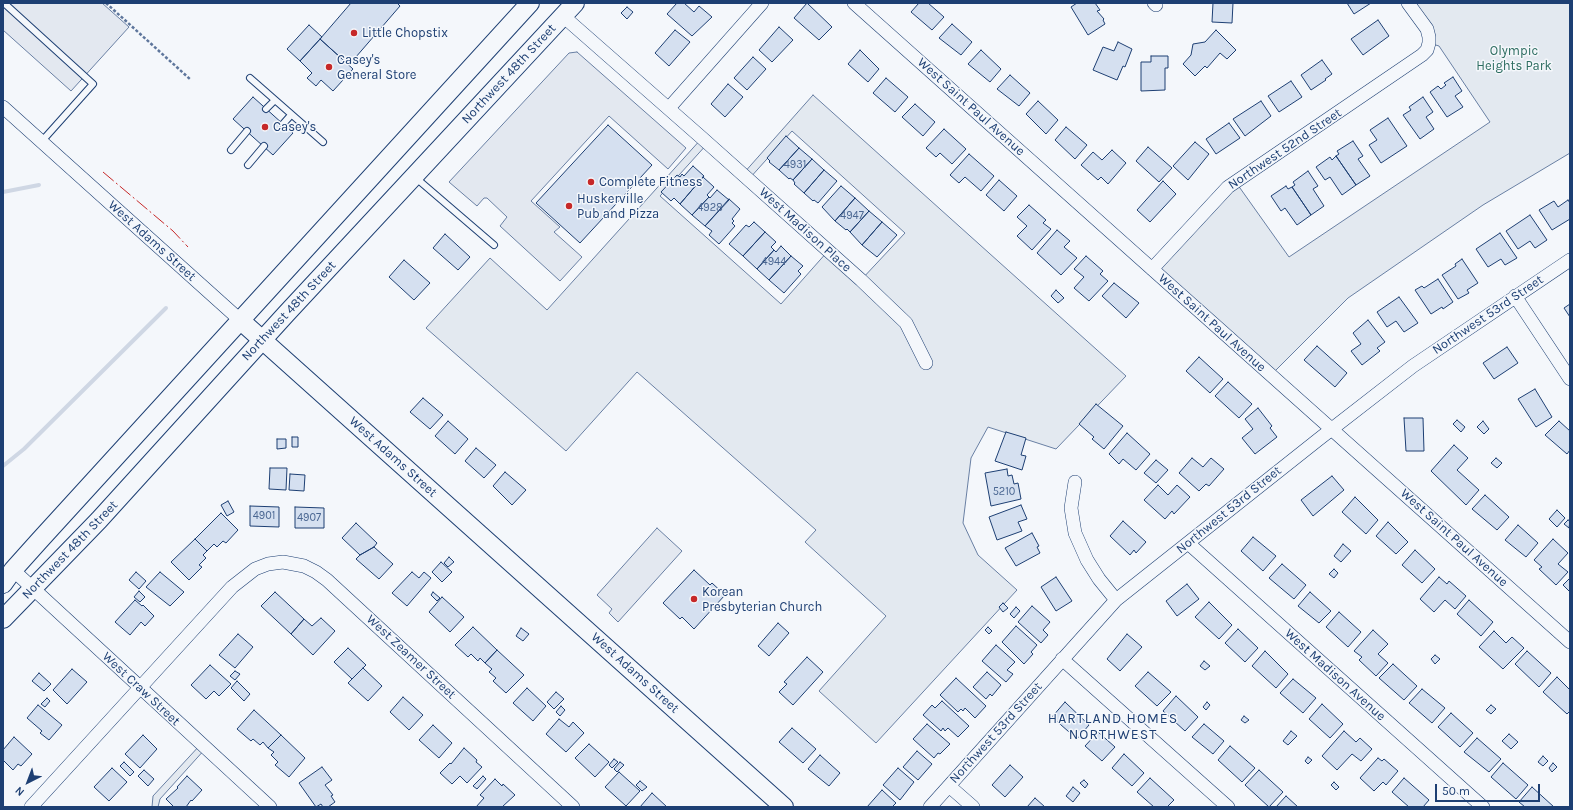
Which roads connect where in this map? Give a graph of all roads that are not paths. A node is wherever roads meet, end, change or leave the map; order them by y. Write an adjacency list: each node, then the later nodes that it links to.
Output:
1 (4, 3): 16 (lane)
2 (530, 3): 26 (main road, Northwest 48th Street)
3 (575, 3): 7 (main road, Northwest 48th Street)
4 (762, 3): 11 (street)
5 (854, 3): 24 (street, West Saint Paul Avenue)
6 (1408, 3): 24 (street, Northwest 52nd Street)
7 (562, 10): 11 (street); 21 (main road, Northwest 48th Street)
8 (250, 78): 9 (lane)
9 (275, 100): 12 (lane); 13 (lane)
10 (3, 107): 16 (street, West Adams Street)
11 (669, 108): 28 (street, West Madison Place)
12 (266, 109)
13 (292, 115): 14 (lane); 17 (lane)
14 (283, 124)
15 (247, 131): 19 (lane)
16 (42, 141): 26 (street, West Adams Street)
17 (323, 142)
18 (264, 146): 20 (lane)
19 (231, 150)
20 (248, 165)
21 (414, 176): 22 (lane); 27 (main road, Northwest 48th Street)
22 (494, 245)
23 (1570, 260): 25 (street, Northwest 53rd Street)
24 (1152, 269): 30 (street, West Saint Paul Avenue)
25 (1515, 296): 29 (street); 30 (street, Northwest 53rd Street)
26 (240, 320): 27 (main road, West Adams Street); 33 (main road, Northwest 48th Street)
27 (262, 340): 35 (main road, Northwest 48th Street); 45 (main road, West Adams Street)
28 (926, 363)
29 (1570, 379)
30 (1331, 429): 32 (street, Northwest 53rd Street); 38 (street, West Saint Paul Avenue)
31 (1076, 482): 36 (street)
32 (1188, 543): 36 (street, Northwest 53rd Street); 49 (street, West Madison Avenue)
33 (13, 570): 34 (main road, Northwest 48th Street); 35 (street, West Craw Street)
34 (3, 584)
35 (33, 588): 37 (main road, Northwest 48th Street); 40 (street, West Craw Street)
36 (1116, 600): 39 (street, Northwest 53rd Street)
37 (3, 619)
38 (1570, 642)
39 (1062, 659): 41 (street, Northwest 53rd Street); 48 (street)
40 (140, 688): 42 (street, West Zeamer Street); 43 (street, West Craw Street); 44 (street, West Zeamer Street)
41 (949, 786): 46 (street, Northwest 53rd Street); 47 (street)
42 (31, 807)
43 (270, 807)
44 (572, 807)
45 (784, 807)
46 (930, 807)
47 (973, 807)
48 (1228, 807)
49 (1483, 807)

